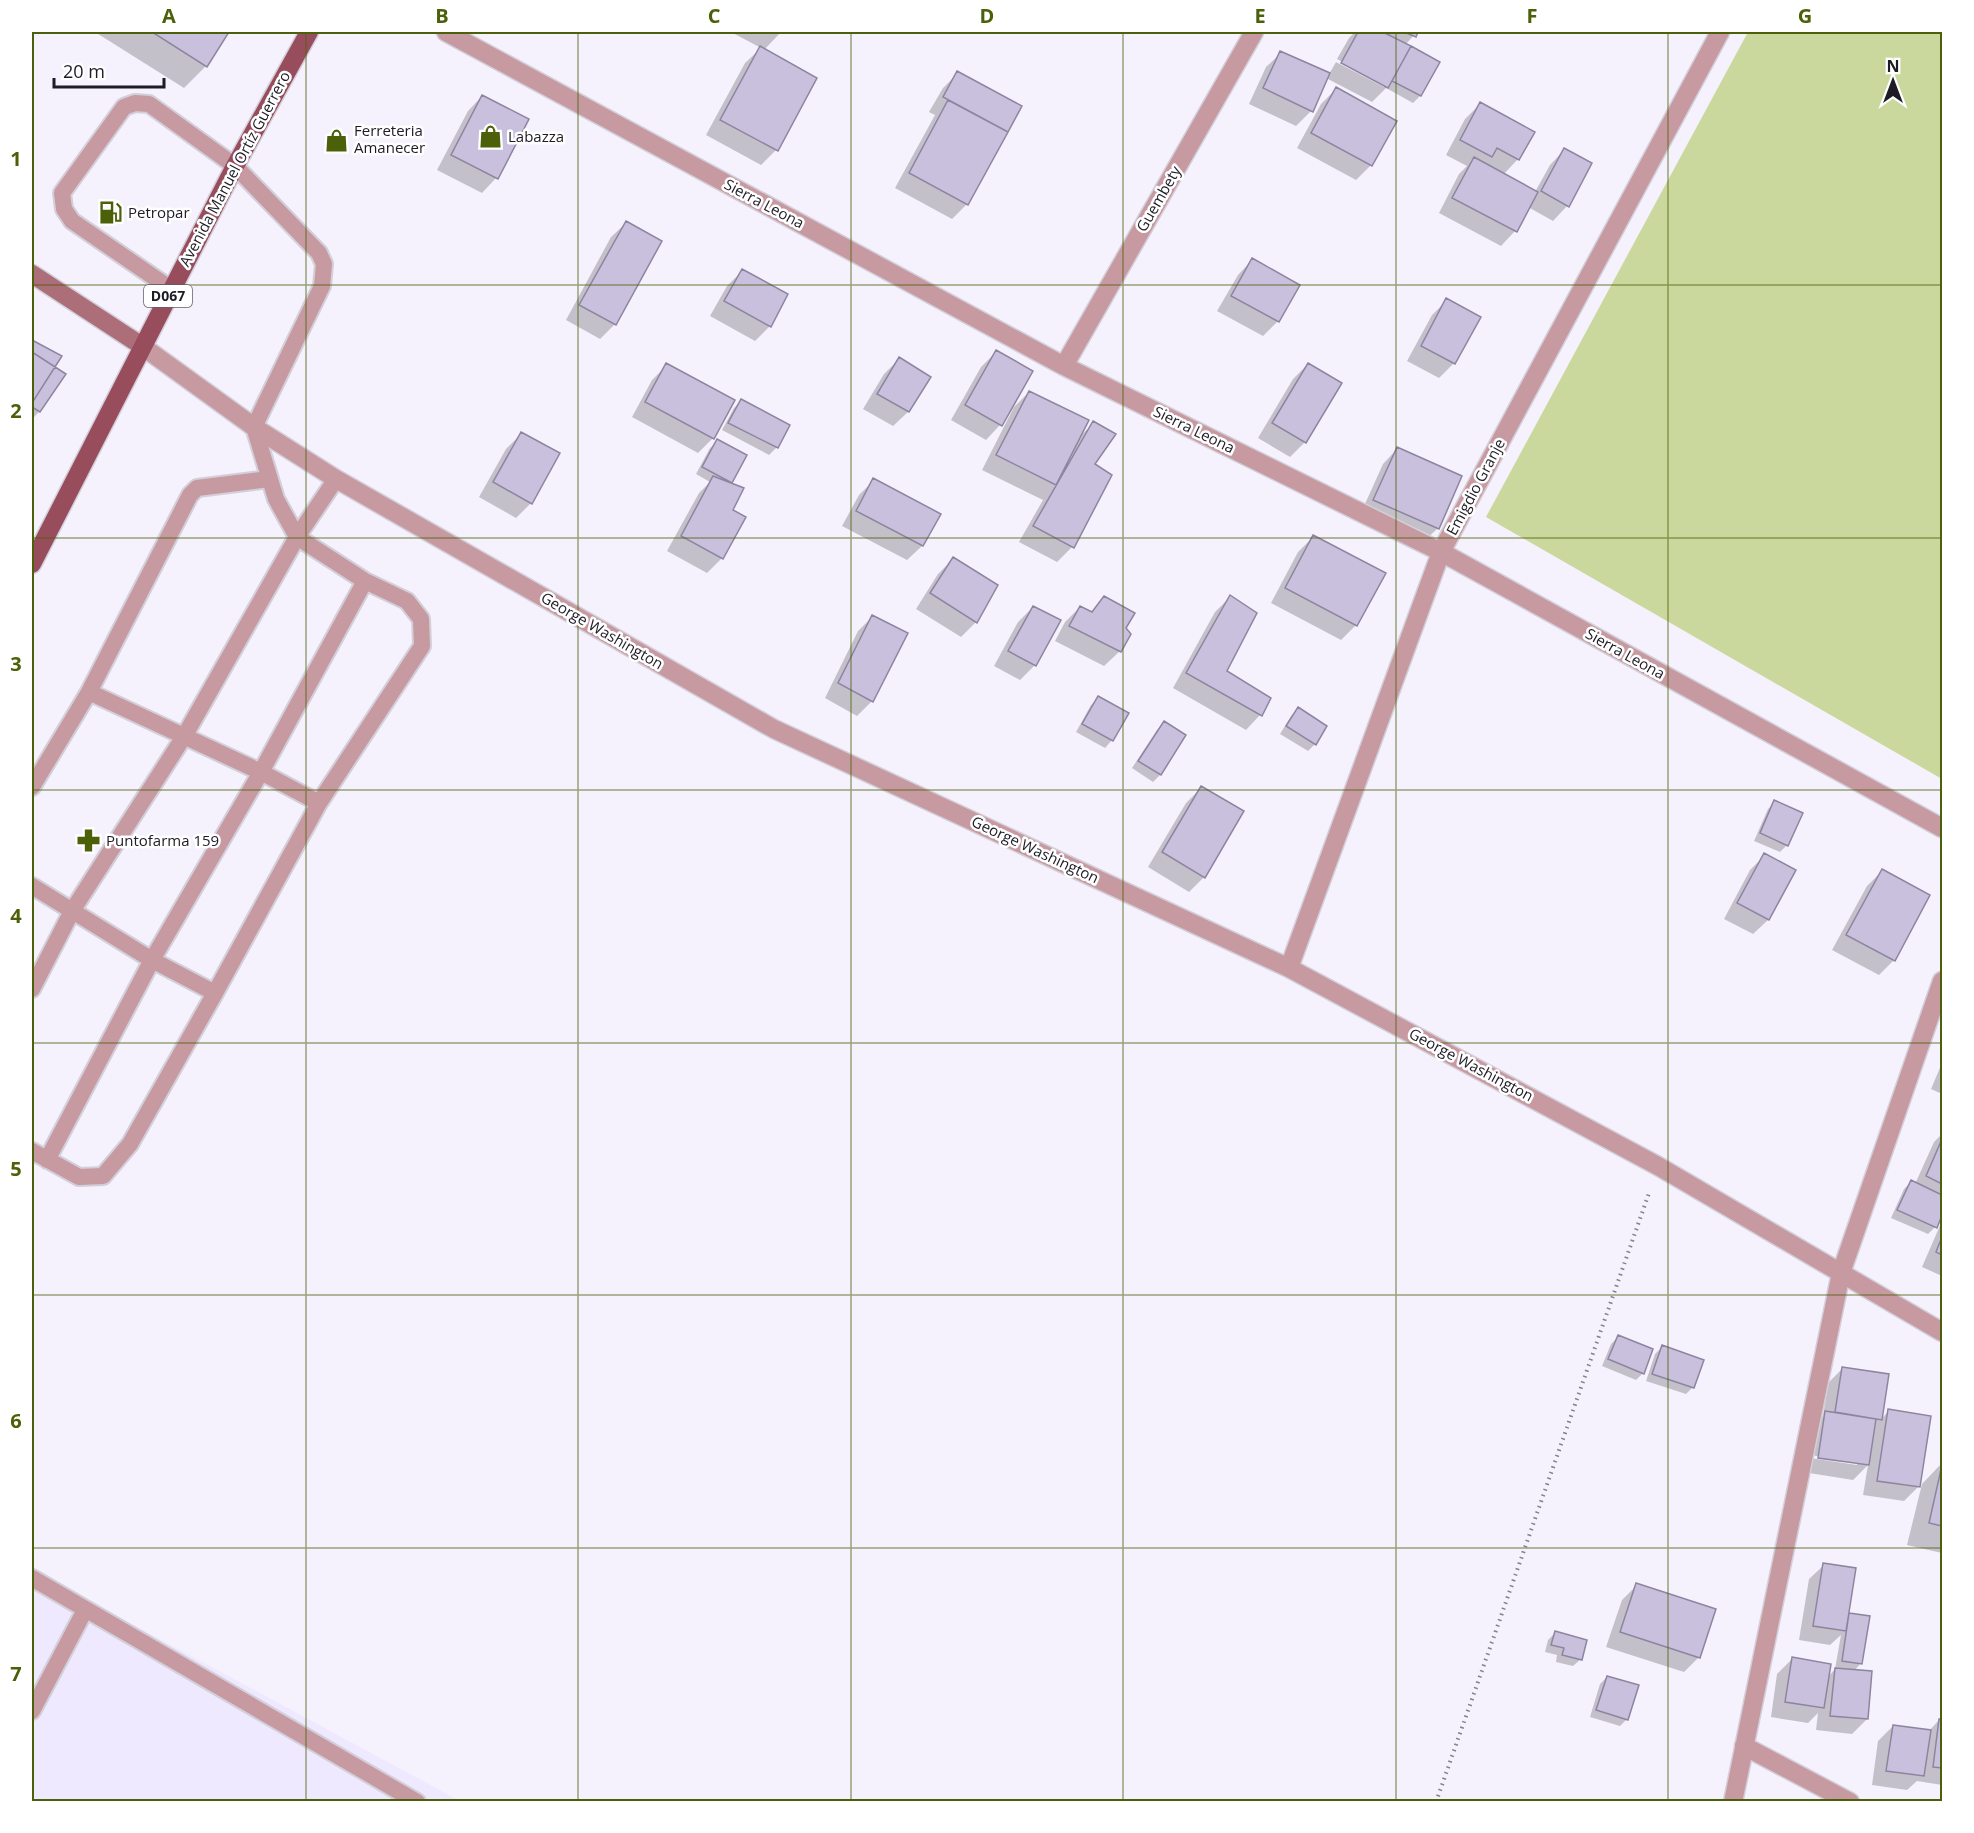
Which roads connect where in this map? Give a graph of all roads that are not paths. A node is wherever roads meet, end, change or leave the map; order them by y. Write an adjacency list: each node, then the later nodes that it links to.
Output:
1 (309, 32): 5 (main road, Avenida Manuel Ortíz Guerrero / D067)
2 (446, 32): 9 (street, Sierra Leona)
3 (1254, 32): 9 (street, Guembety)
4 (1720, 32): 14 (street, Emigdio Granje)
5 (235, 166): 7 (main road, Avenida Manuel Ortíz Guerrero / D067); 7 (lane); 10 (lane)
6 (32, 274): 8 (street)
7 (171, 290): 8 (main road, Avenida Manuel Ortíz Guerrero / D067)
8 (142, 346): 10 (street, George Washington); 15 (main road, Avenida Manuel Ortíz Guerrero / D067)
9 (1064, 366): 14 (street, Sierra Leona)
10 (254, 427): 11 (street, George Washington); 12 (lane)
11 (336, 479): 13 (lane); 26 (street, George Washington)
12 (269, 480): 13 (lane); 17 (lane)
13 (297, 537): 16 (lane); 18 (lane)
14 (1441, 552): 22 (street, Sierra Leona); 26 (street, Emigdio Granje)
15 (32, 564)
16 (365, 581): 19 (lane); 21 (lane)
17 (89, 692): 18 (lane); 20 (lane)
18 (185, 735): 19 (lane); 24 (lane)
19 (261, 772): 21 (lane); 25 (lane)
20 (32, 787)
21 (320, 804): 29 (lane)
22 (1942, 828)
23 (32, 886): 24 (lane)
24 (72, 911): 25 (lane); 28 (lane)
25 (152, 960): 29 (lane); 31 (lane)
26 (1289, 968): 32 (street, George Washington)
27 (1942, 981): 32 (street)
28 (32, 989)
29 (215, 993): 31 (lane)
30 (32, 1151): 31 (lane)
31 (47, 1160)
32 (1841, 1273): 33 (street, George Washington); 37 (street)
33 (1942, 1332)
34 (32, 1578): 35 (lane)
35 (86, 1610): 36 (lane); 38 (lane)
36 (32, 1711)
37 (1744, 1746): 39 (street); 40 (street)
38 (417, 1802)
39 (1733, 1802)
40 (1850, 1802)

